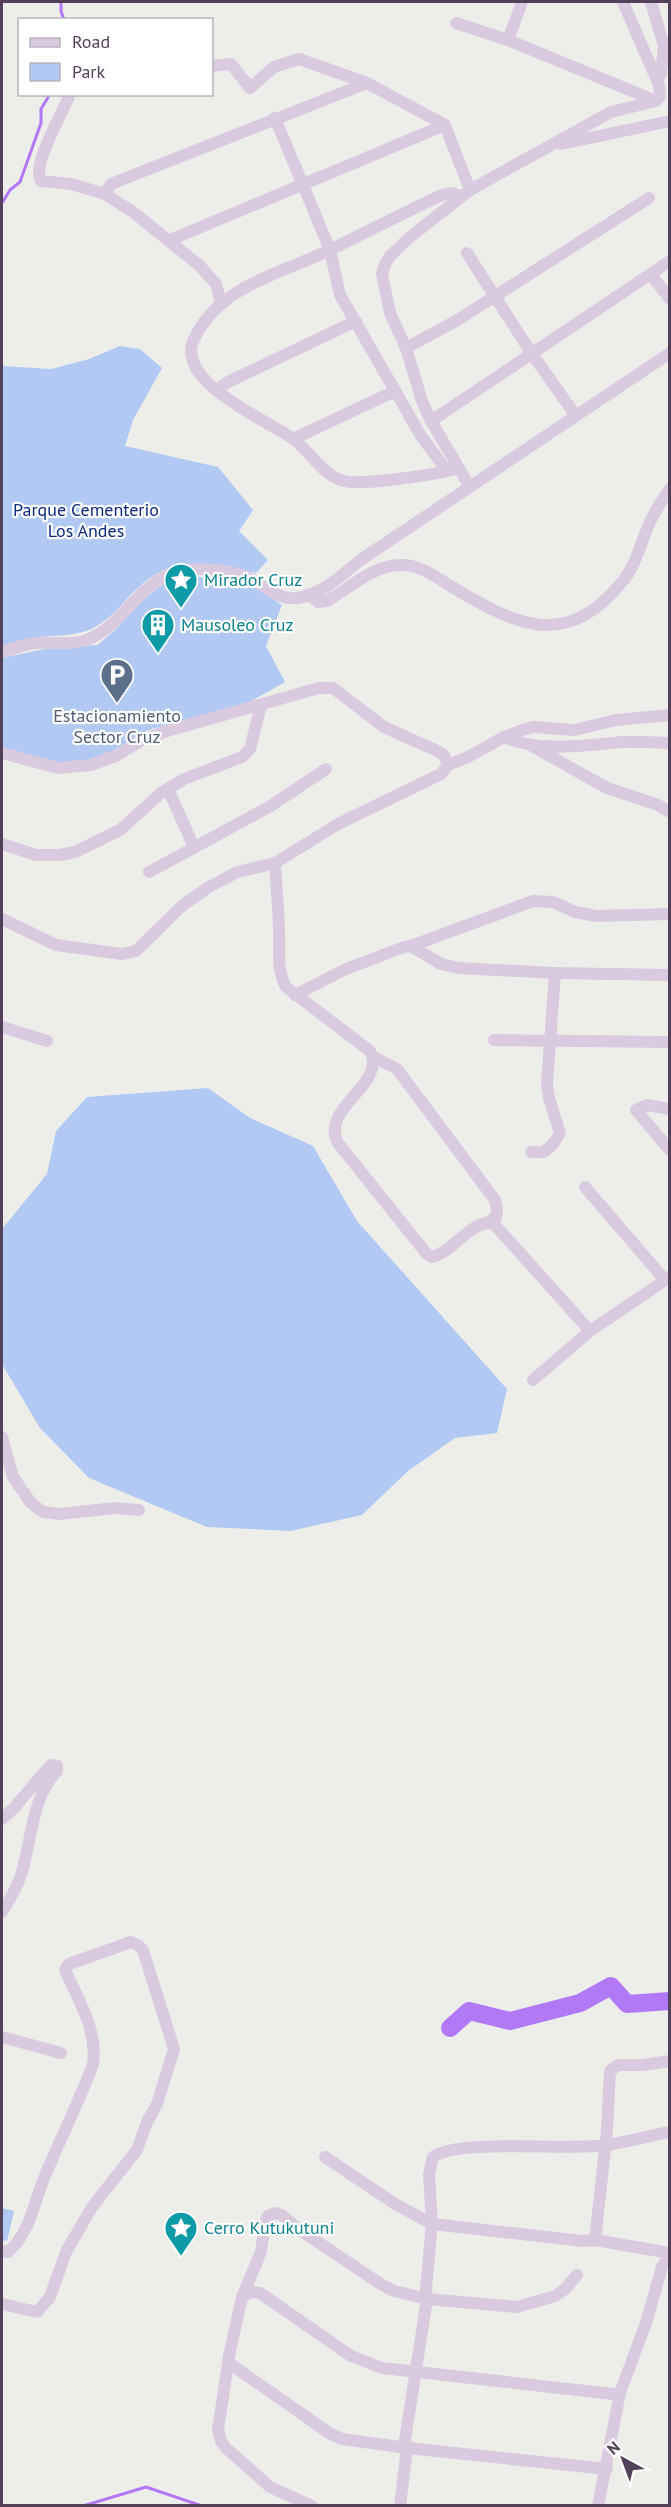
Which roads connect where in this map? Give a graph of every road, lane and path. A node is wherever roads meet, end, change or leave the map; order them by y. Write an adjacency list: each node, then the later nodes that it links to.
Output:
1 (522, 2): 5 (street)
2 (623, 2): 7 (street)
3 (651, 2): 7 (street)
4 (456, 23): 5 (street)
5 (508, 40): 10 (street)
6 (213, 66): 8 (street)
7 (657, 78): 10 (street)
8 (367, 82): 11 (street); 13 (street)
9 (69, 96): 17 (street)
10 (656, 101): 14 (street)
11 (275, 118): 15 (street); 17 (street)
12 (669, 121): 14 (street)
13 (445, 125): 15 (street); 16 (street)
14 (545, 148): 16 (street)
15 (303, 183): 19 (street); 20 (street)
16 (466, 193): 20 (street); 28 (street)
17 (105, 194): 19 (street)
18 (649, 198): 24 (street)
19 (170, 240): 26 (street)
20 (330, 250): 26 (street); 27 (street)
21 (467, 253): 24 (street)
22 (669, 261): 23 (street)
23 (651, 275): 25 (street); 30 (street)
24 (493, 296): 28 (street); 30 (street)
25 (669, 299)
26 (221, 303): 31 (street)
27 (356, 321): 31 (street); 32 (street)
28 (406, 348): 34 (street)
29 (669, 353): 33 (street)
30 (532, 354): 33 (street); 34 (street)
31 (217, 390): 35 (street)
32 (395, 391): 35 (street); 36 (street)
33 (576, 416): 37 (street)
34 (431, 422): 36 (street)
35 (293, 439): 36 (street)
36 (452, 470): 37 (street)
37 (470, 487): 39 (street)
38 (669, 489): 39 (street)
39 (309, 594): 40 (street)
40 (2, 652)
41 (261, 705): 46 (street); 47 (street); 49 (street)
42 (669, 715): 43 (street)
43 (504, 737): 45 (street); 47 (street)
44 (669, 743): 45 (street)
45 (529, 744): 50 (street)
46 (2, 753)
47 (448, 765): 53 (street)
48 (326, 769): 52 (street)
49 (168, 789): 51 (street); 52 (street)
50 (669, 812)
51 (2, 844)
52 (194, 848): 54 (street)
53 (275, 862): 56 (street); 60 (street)
54 (149, 872)
55 (669, 914): 57 (street)
56 (2, 919)
57 (411, 946): 58 (street); 60 (street)
58 (555, 973): 59 (street); 64 (street)
59 (669, 975)
60 (295, 995): 66 (street)
61 (2, 1027): 63 (street)
62 (494, 1040): 64 (street)
63 (47, 1041)
64 (551, 1041): 65 (street); 69 (street)
65 (669, 1042)
66 (374, 1057): 71 (street); 71 (street)
67 (669, 1109): 68 (street)
68 (669, 1150)
69 (531, 1152)
70 (585, 1187): 72 (street)
71 (489, 1222): 73 (street)
72 (667, 1279): 73 (street)
73 (590, 1331): 74 (street)
74 (533, 1380)
75 (2, 1437): 76 (street)
76 (139, 1510)
77 (2, 1819): 78 (street)
78 (2, 1912)
79 (2, 2037): 80 (street)
80 (62, 2053)
81 (669, 2061): 83 (street)
82 (669, 2133): 83 (street)
83 (605, 2146): 85 (street); 86 (street)
84 (326, 2157): 85 (street)
85 (432, 2224): 86 (street); 91 (street)
86 (596, 2240): 88 (street)
87 (2, 2251): 92 (street)
88 (669, 2254): 95 (street)
89 (577, 2275): 91 (street)
90 (242, 2297): 91 (street); 93 (street); 94 (street)
91 (427, 2299): 94 (street)
92 (2, 2304)
93 (229, 2363): 96 (street); 98 (street)
94 (415, 2373): 95 (street); 96 (street)
95 (620, 2393): 97 (street)
96 (407, 2448): 97 (street); 99 (street)
97 (607, 2469): 100 (street)
98 (312, 2505)
99 (400, 2505)
100 (598, 2505)

